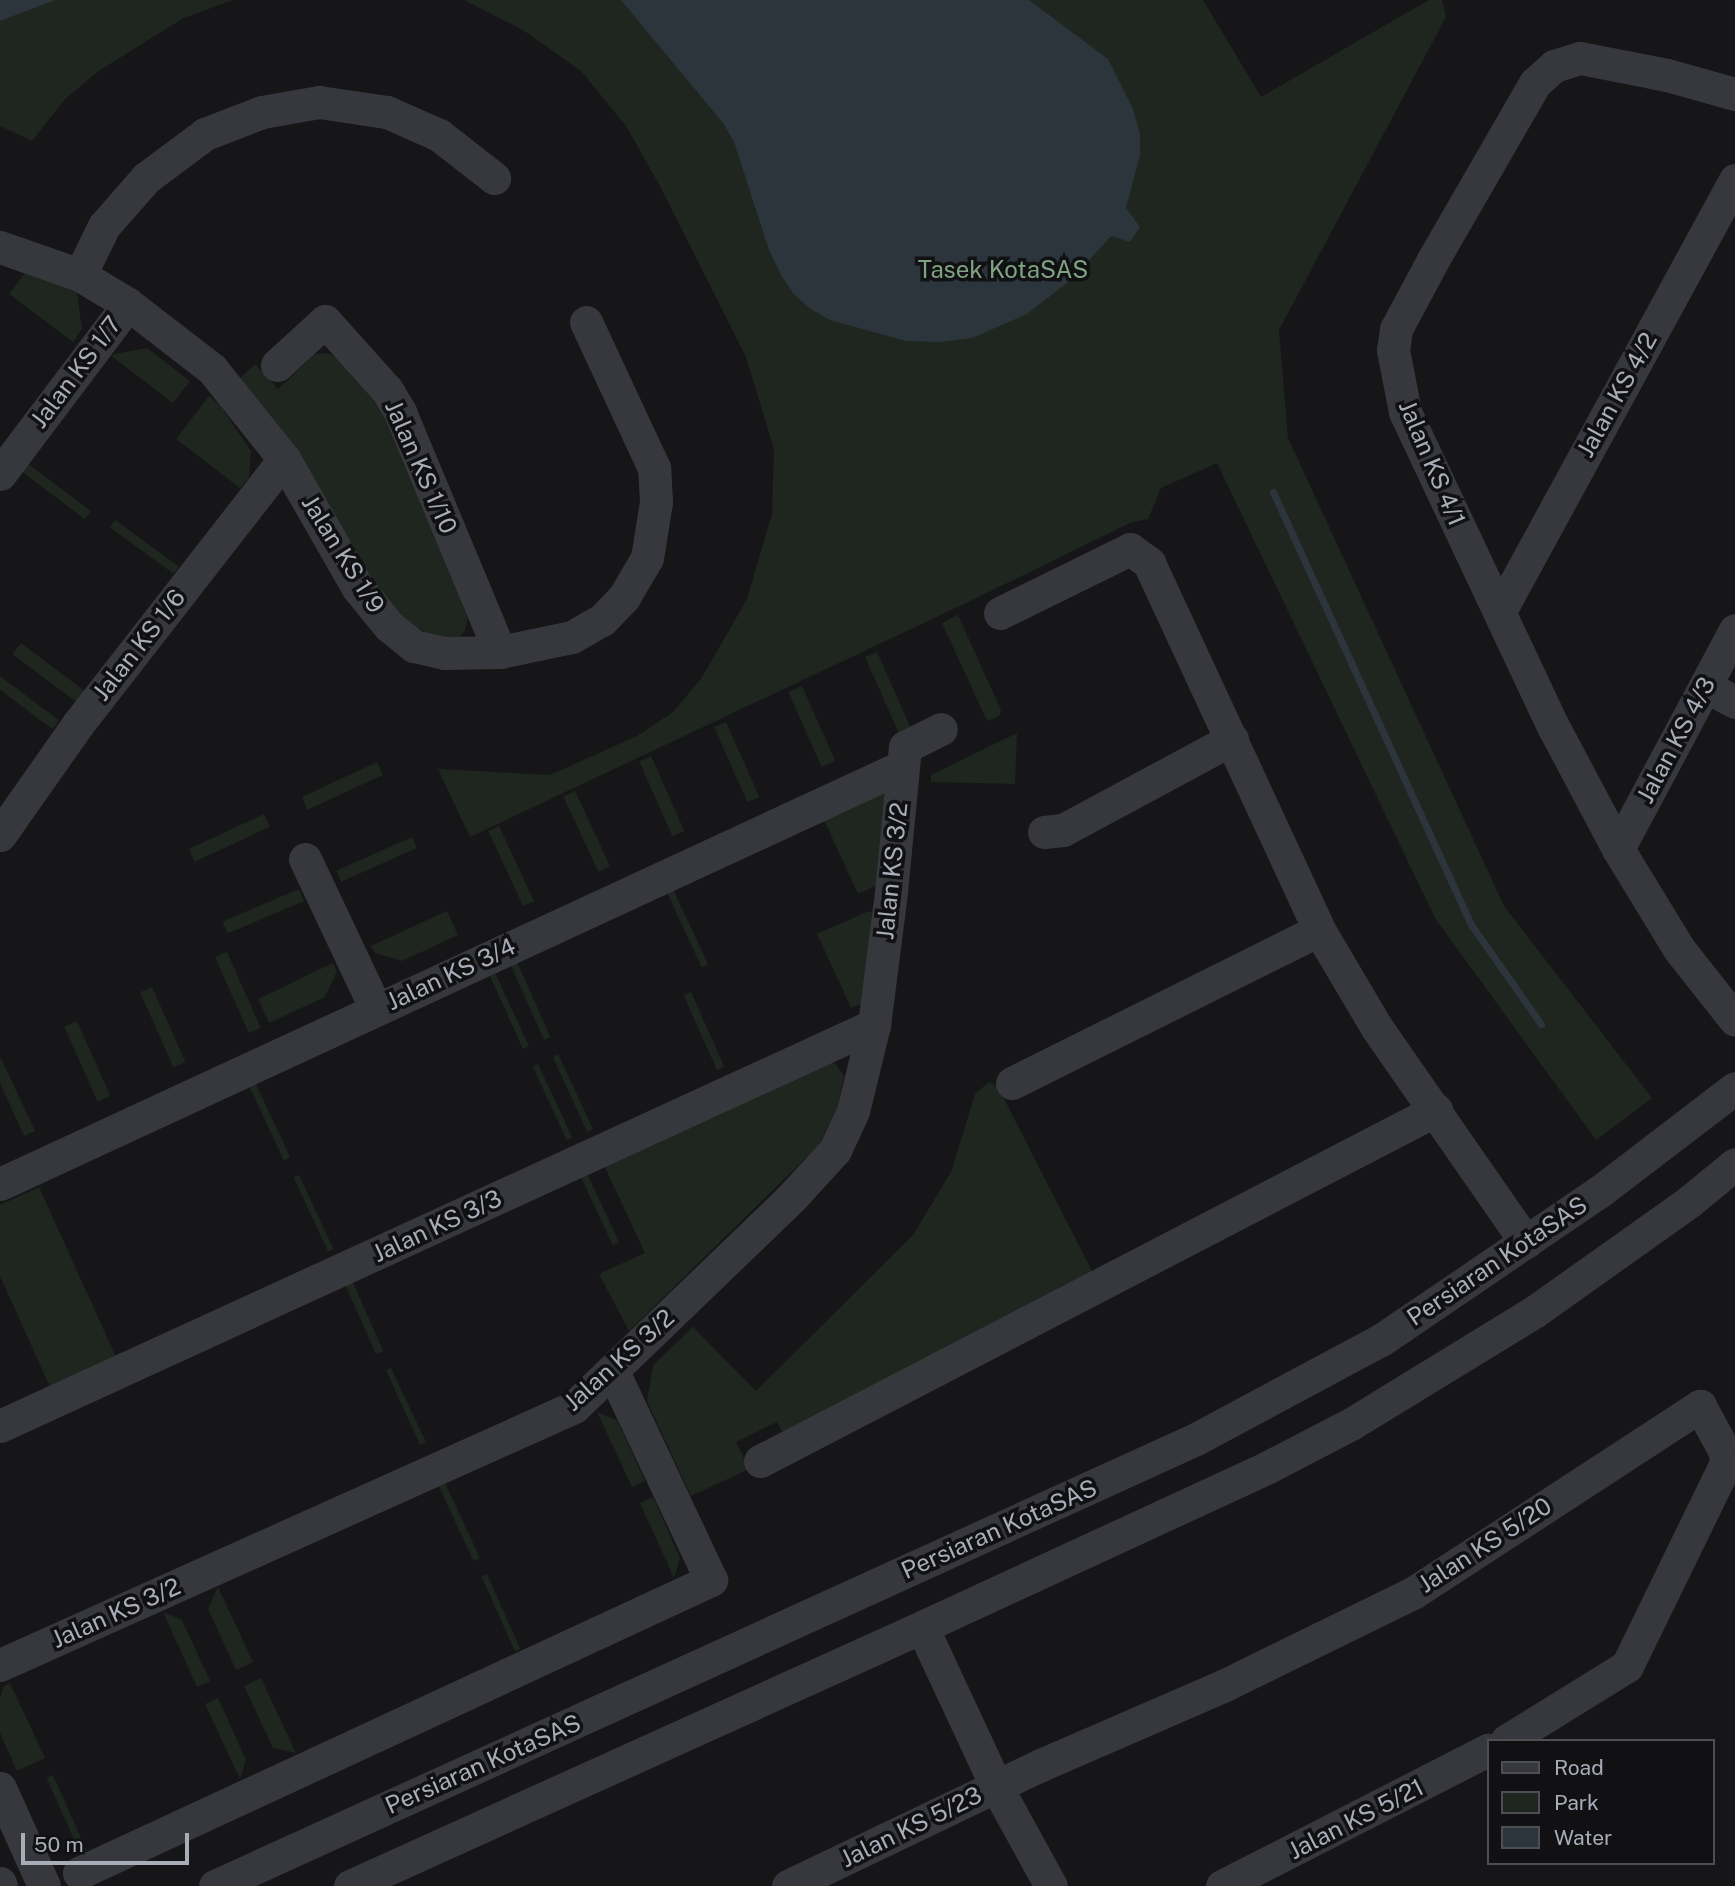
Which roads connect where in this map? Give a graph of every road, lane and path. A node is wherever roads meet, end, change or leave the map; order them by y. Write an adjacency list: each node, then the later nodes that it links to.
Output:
1 (1735, 94): 11 (street, Jalan KS 4/1)
2 (494, 178): 5 (street)
3 (1735, 180): 11 (street, Jalan KS 4/2)
4 (0, 247): 5 (street, Jalan KS 1/9)
5 (80, 275): 6 (street, Jalan KS 1/9)
6 (128, 304): 9 (street, Jalan KS 1/9); 10 (street, Jalan KS 1/7)
7 (586, 322): 14 (street, Jalan KS 1/9)
8 (277, 365): 14 (street, Jalan KS 1/10)
9 (284, 459): 14 (street, Jalan KS 1/9); 21 (street, Jalan KS 1/6)
10 (0, 474)
11 (1500, 611): 22 (street, Jalan KS 4/1)
12 (1000, 613): 18 (street)
13 (1735, 630): 15 (street, Jalan KS 4/3)
14 (500, 652)
15 (1705, 686): 16 (street); 22 (street, Jalan KS 4/3)
16 (1735, 702)
17 (941, 729): 19 (street)
18 (1232, 738): 20 (street); 24 (street)
19 (903, 766): 25 (street, Jalan KS 3/4); 27 (street, Jalan KS 3/2)
20 (1044, 832)
21 (0, 835)
22 (1618, 849): 26 (street, Jalan KS 4/1)
23 (305, 859): 25 (street)
24 (1320, 930): 28 (street); 30 (street)
25 (376, 1009): 32 (street, Jalan KS 3/4)
26 (1735, 1020)
27 (874, 1025): 34 (street, Jalan KS 3/2); 35 (street, Jalan KS 3/3)
28 (1012, 1083)
29 (1735, 1088): 33 (street, Persiaran KotaSAS)
30 (1436, 1110): 33 (street); 36 (street)
31 (1735, 1164): 37 (street)
32 (0, 1184)
33 (1526, 1242): 45 (street, Persiaran KotaSAS)
34 (613, 1372): 38 (street, Jalan KS 3/2); 43 (street)
35 (0, 1426)
36 (760, 1461)
37 (922, 1627): 41 (street); 46 (street)
38 (0, 1665)
39 (1509, 1739): 41 (street, Jalan KS 5/20)
40 (1486, 1751): 49 (street, Jalan KS 5/21)
41 (996, 1786): 47 (street, Jalan KS 5/23); 48 (street)
42 (0, 1788): 44 (street)
43 (79, 1873)
44 (44, 1886)
45 (215, 1886)
46 (350, 1886)
47 (788, 1886)
48 (1051, 1886)
49 (1222, 1886)

